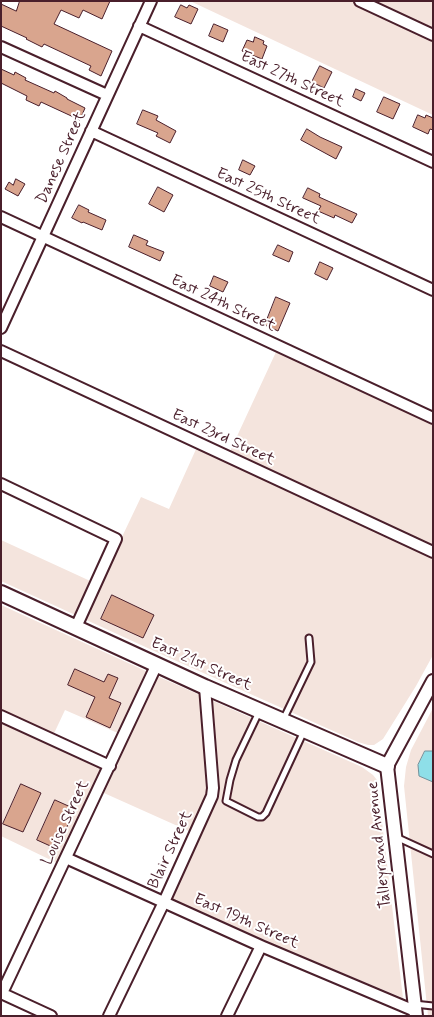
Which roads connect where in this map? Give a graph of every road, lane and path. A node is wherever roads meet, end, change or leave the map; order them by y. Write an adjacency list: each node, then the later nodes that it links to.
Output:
1 (151, 1): 3 (street, Danese Street)
2 (360, 1): 4 (street)
3 (139, 26): 6 (street, Danese Street); 8 (street, East 27th Street)
4 (433, 34)
5 (1, 47): 6 (street)
6 (107, 95): 7 (street, Danese Street)
7 (91, 131): 10 (street, Danese Street); 11 (street, East 25th Street)
8 (433, 162)
9 (1, 217): 10 (street, East 24th Street)
10 (43, 237): 12 (street, Danese Street); 14 (street, East 24th Street)
11 (433, 290)
12 (1, 328)
13 (1, 351): 16 (street, East 23rd Street)
14 (433, 418)
15 (1, 484): 18 (street)
16 (433, 552)
17 (1, 593): 18 (main road, East 21st Street)
18 (76, 628): 20 (main road, East 21st Street)
19 (309, 638): 25 (lane)
20 (157, 664): 22 (main road, East 21st Street); 27 (street, Louise Street)
21 (433, 681): 28 (street, Talleyrand Avenue)
22 (206, 687): 23 (main road, East 21st Street); 32 (street, Blair Street)
23 (260, 711): 25 (main road, East 21st Street); 26 (lane)
24 (1, 716): 27 (street)
25 (282, 721): 26 (main road, East 21st Street)
26 (304, 730): 28 (main road, East 21st Street)
27 (110, 766): 31 (street, Louise Street)
28 (387, 766): 29 (street, Talleyrand Avenue)
29 (395, 837): 30 (lane); 36 (street, Talleyrand Avenue)
30 (433, 854)
31 (66, 858): 32 (street, East 19th Street); 34 (street, Louise Street)
32 (164, 902): 33 (street, East 19th Street); 38 (street, Blair Street)
33 (261, 946): 36 (street, East 19th Street); 39 (street)
34 (1, 993): 37 (street)
35 (433, 1006): 36 (lane)
36 (415, 1010)
37 (51, 1016)
38 (109, 1016)
39 (227, 1016)

